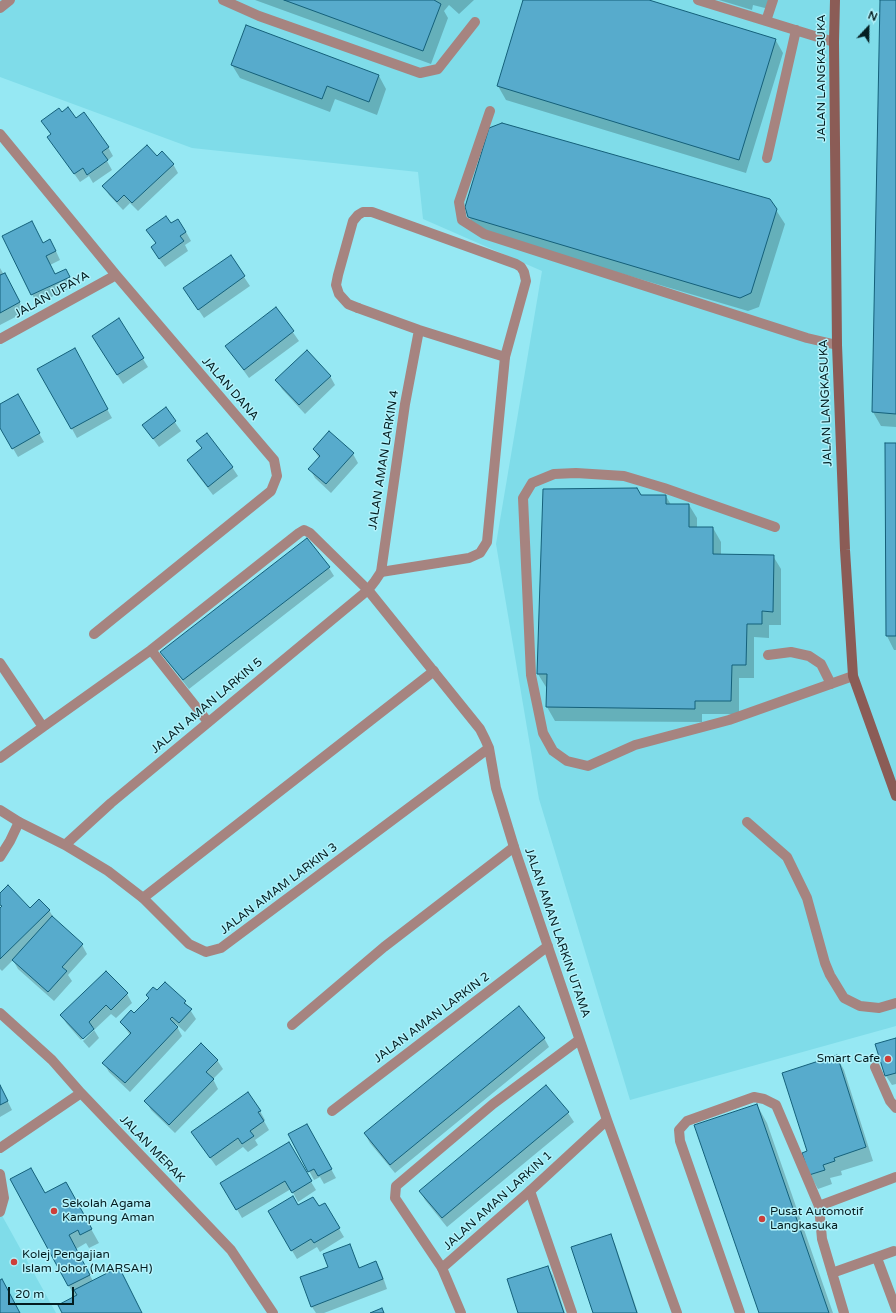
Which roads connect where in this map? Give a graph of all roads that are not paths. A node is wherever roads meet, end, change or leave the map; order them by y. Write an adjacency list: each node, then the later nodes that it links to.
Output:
1 (10, 0): 6 (street)
2 (223, 0): 8 (street)
3 (698, 0): 7 (street)
4 (773, 0): 7 (street)
5 (835, 0): 10 (main road, JALAN LANGKASUKA)
6 (0, 8)
7 (766, 21): 9 (street)
8 (475, 22)
9 (796, 30): 10 (street); 13 (street)
10 (834, 42): 17 (main road, JALAN LANGKASUKA)
11 (490, 111): 17 (street)
12 (0, 134): 14 (street, JALAN DANA)
13 (767, 158)
14 (116, 275): 16 (street, JALAN UPAYA); 22 (street, JALAN DANA)
15 (419, 330): 18 (street); 18 (street); 20 (street, JALAN AMAN LARKIN 4)
16 (0, 339)
17 (837, 345): 27 (main road, JALAN LANGKASUKA)
18 (505, 357): 20 (street)
19 (775, 527): 28 (street)
20 (381, 572): 21 (street, JALAN AMAN LARKIN 4)
21 (368, 590): 23 (street, JALAN AMAN LARKIN UTAMA); 26 (street, JALAN AMAN LARKIN UTAMA); 29 (street, JALAN AMAN LARKIN 5)
22 (94, 634)
23 (151, 650): 29 (street); 30 (street)
24 (768, 655): 28 (street)
25 (0, 663): 30 (street)
26 (434, 671): 31 (street, JALAN AMAN LARKIN UTAMA); 40 (street)
27 (853, 676): 28 (street); 33 (main road, JALAN LANGKASUKA)
28 (831, 684)
29 (208, 722): 37 (street, JALAN AMAN LARKIN 5)
30 (43, 727): 32 (street)
31 (489, 748): 38 (street, JALAN AMAN LARKIN UTAMA); 40 (street, JALAN AMAM LARKIN 3)
32 (0, 758)
33 (896, 796)
34 (0, 810): 35 (street, JALAN AMAM LARKIN 3)
35 (19, 822): 37 (street, JALAN AMAM LARKIN 3); 39 (street)
36 (747, 822): 42 (street)
37 (65, 845): 40 (street, JALAN AMAM LARKIN 3)
38 (514, 847): 41 (street, JALAN AMAN LARKIN UTAMA); 44 (street)
39 (0, 857)
40 (144, 898)
41 (548, 946): 45 (street, JALAN AMAN LARKIN UTAMA); 49 (street, JALAN AMAN LARKIN 2)
42 (896, 1003)
43 (0, 1013): 47 (street, JALAN MERAK)
44 (292, 1025)
45 (579, 1040): 50 (street, JALAN AMAN LARKIN UTAMA); 59 (street)
46 (875, 1068): 48 (street)
47 (81, 1093): 51 (street); 62 (street, JALAN MERAK)
48 (896, 1108)
49 (332, 1111)
50 (607, 1120): 54 (street, JALAN AMAN LARKIN 1); 65 (street, JALAN AMAN LARKIN UTAMA)
51 (0, 1148)
52 (0, 1174): 56 (street)
53 (896, 1177): 55 (street)
54 (530, 1191): 59 (street, JALAN AMAN LARKIN 1); 64 (street)
55 (819, 1206): 60 (street); 66 (street)
56 (0, 1212)
57 (894, 1251): 58 (street)
58 (877, 1258): 60 (street); 61 (street)
59 (442, 1268): 63 (street, JALAN AMAN LARKIN 1)
60 (832, 1273): 67 (street)
61 (896, 1309)
62 (273, 1313)
63 (461, 1313)
64 (572, 1313)
65 (677, 1313)
66 (740, 1313)
67 (844, 1313)

